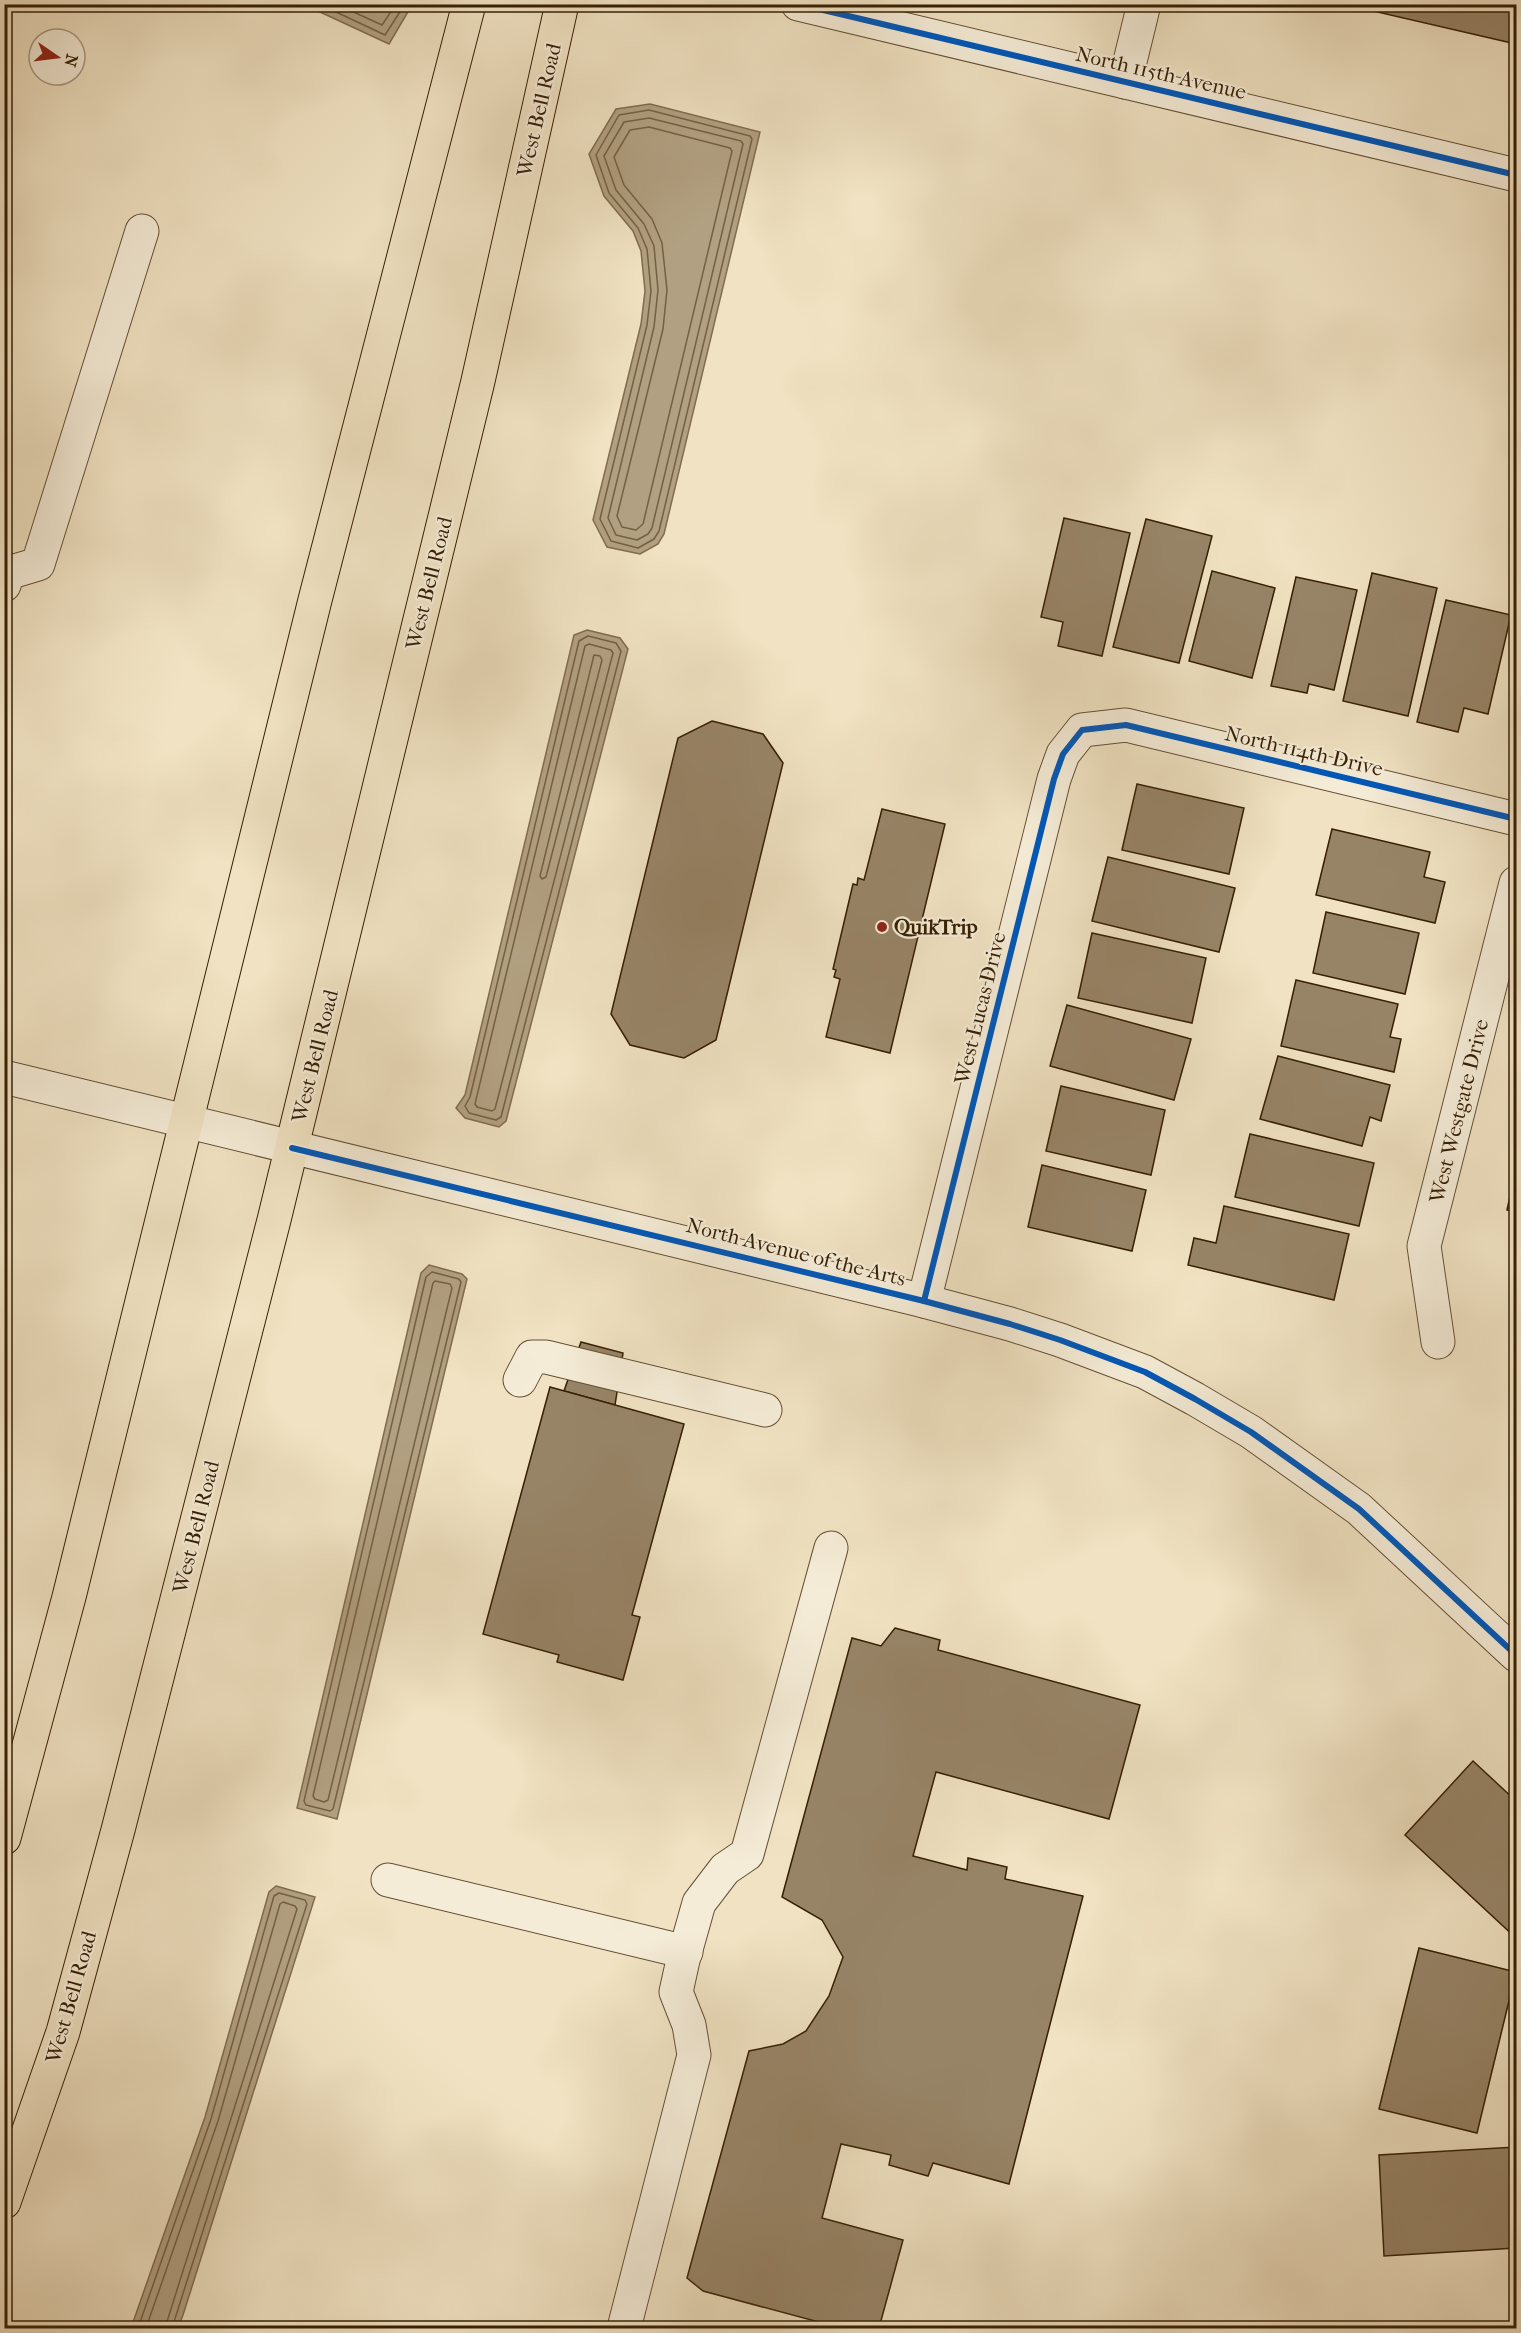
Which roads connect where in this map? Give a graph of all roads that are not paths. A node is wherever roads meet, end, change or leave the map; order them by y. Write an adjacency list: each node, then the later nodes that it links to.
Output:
1 (470, 4): 13 (main road)
2 (562, 4): 14 (main road, West Bell Road)
3 (798, 4): 5 (street, North 115th Avenue)
4 (1144, 4): 5 (street)
5 (1125, 82): 6 (street, North 115th Avenue)
6 (1516, 175)
7 (142, 231): 8 (street)
8 (4, 585)
9 (1082, 730): 10 (street, North 114th Drive); 15 (street, West Lucas Drive)
10 (1516, 819)
11 (1516, 883): 16 (street, West Westgate Drive)
12 (4, 1077): 13 (street, North Avenue of the Arts)
13 (187, 1121): 14 (street, North Avenue of the Arts); 21 (main road)
14 (292, 1148): 15 (street, North Avenue of the Arts); 24 (main road, West Bell Road)
15 (924, 1301): 20 (street, North Avenue of the Arts)
16 (1437, 1342)
17 (520, 1380): 18 (street)
18 (765, 1410)
19 (831, 1548): 23 (street)
20 (1516, 1655)
21 (4, 1838)
22 (388, 1880): 23 (street)
23 (686, 1952): 25 (street)
24 (4, 2202)
25 (624, 2328)

